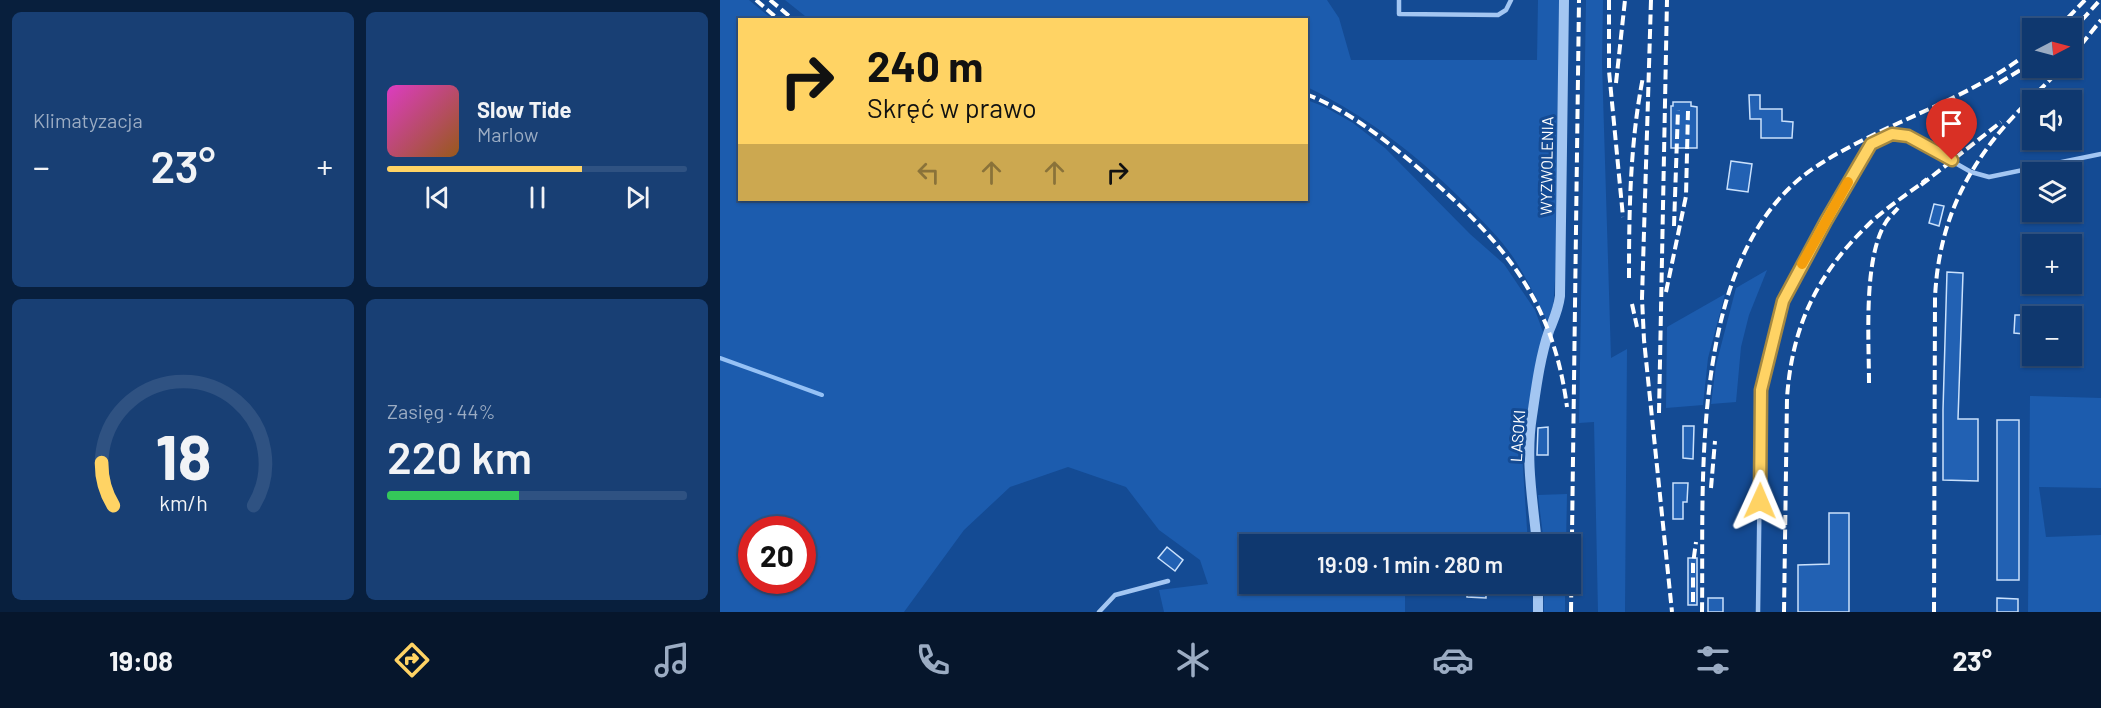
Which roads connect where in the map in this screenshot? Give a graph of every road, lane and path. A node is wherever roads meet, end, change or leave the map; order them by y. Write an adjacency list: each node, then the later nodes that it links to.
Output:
1 (1399, 0): 2 (lane)
2 (1511, 0)
3 (1564, 0): 5 (street, WYZWOLENIA)
4 (2101, 154): 11 (lane)
5 (1549, 330): 6 (street, LASOKI)
6 (1536, 534)
7 (1168, 581): 9 (lane)
8 (1538, 594): 10 (street)
9 (1099, 612)
10 (1538, 612)
11 (1758, 612)

